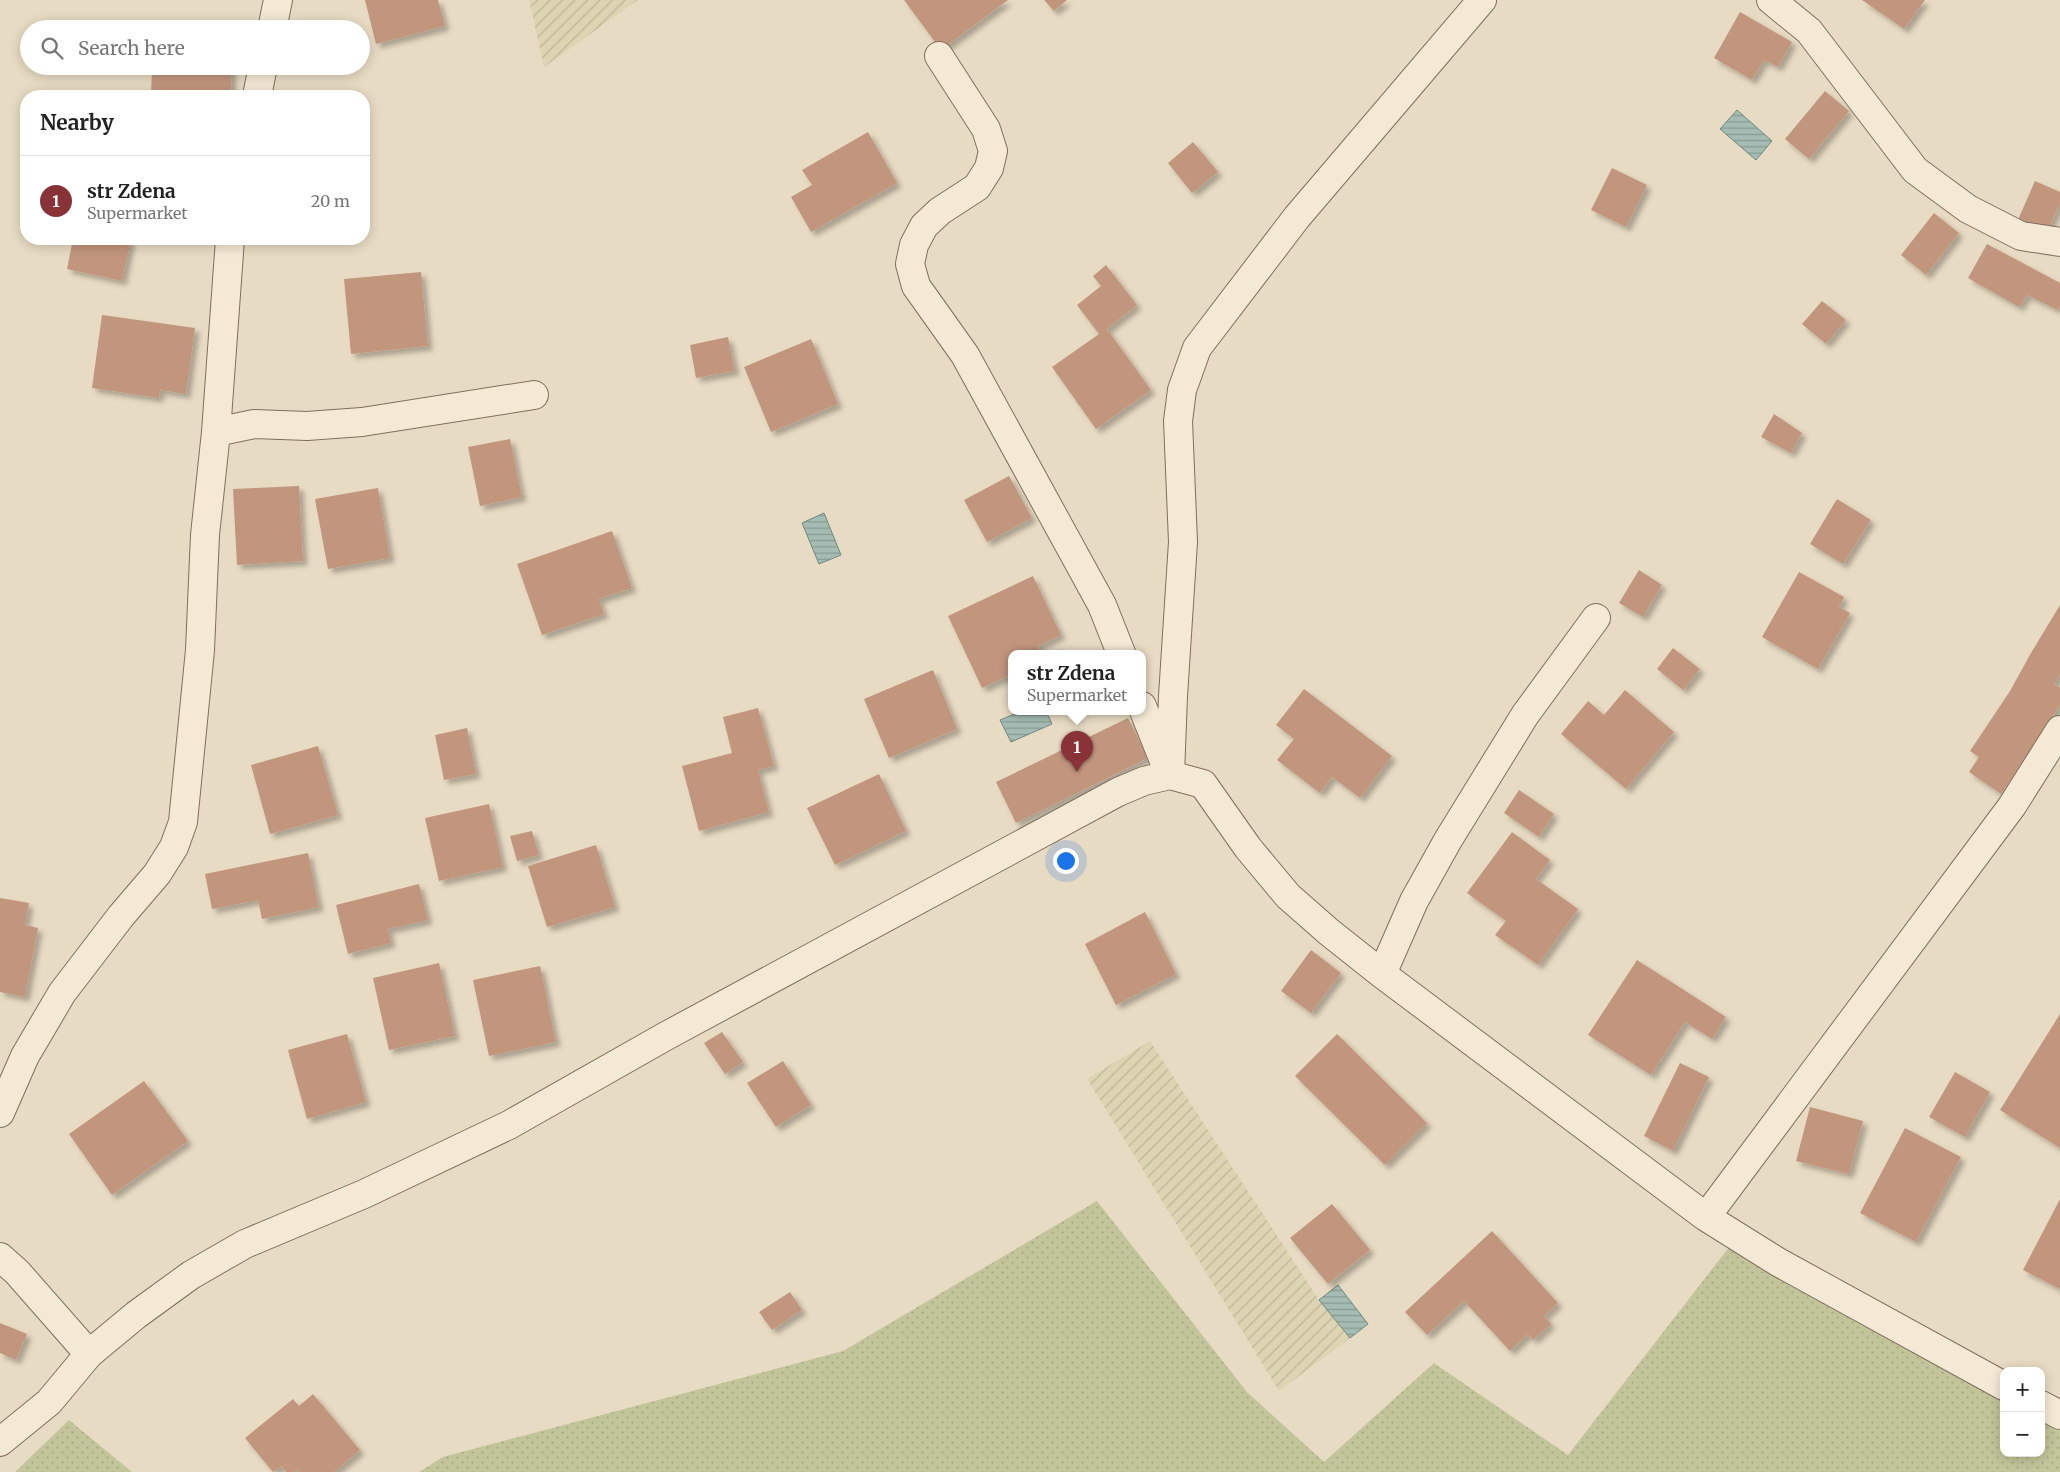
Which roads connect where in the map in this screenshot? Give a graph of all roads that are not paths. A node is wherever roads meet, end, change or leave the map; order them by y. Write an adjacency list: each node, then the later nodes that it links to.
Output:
1 (278, 0): 4 (street)
2 (1482, 0): 16 (street)
3 (1771, 0): 8 (street)
4 (274, 20)
5 (939, 56): 13 (street)
6 (261, 75): 7 (street)
7 (258, 90)
8 (2060, 242)
9 (230, 245): 11 (street)
10 (534, 395): 11 (street)
11 (216, 432): 18 (street)
12 (1596, 618): 17 (street)
13 (1120, 650)
14 (1146, 715): 16 (street)
15 (2060, 730): 19 (street)
16 (1170, 775): 17 (street); 21 (street)
17 (1382, 974): 19 (street)
18 (0, 1113)
19 (1706, 1217): 22 (street)
20 (0, 1256): 21 (street)
21 (89, 1354): 25 (street)
22 (2000, 1384)
23 (2045, 1407): 24 (street)
24 (2060, 1415)
25 (0, 1442)

